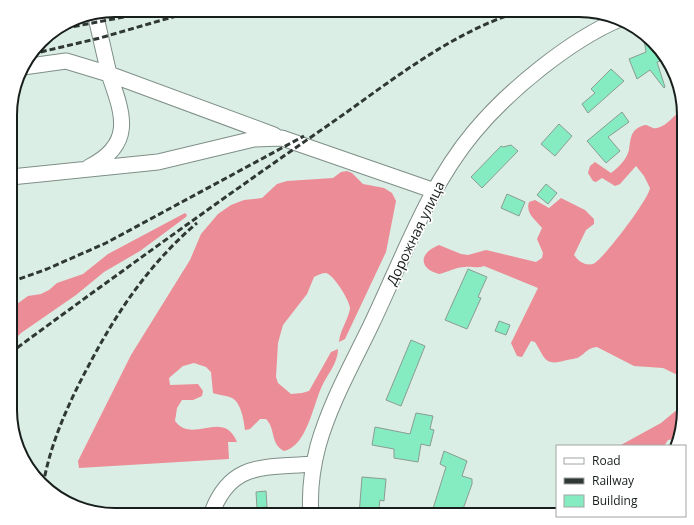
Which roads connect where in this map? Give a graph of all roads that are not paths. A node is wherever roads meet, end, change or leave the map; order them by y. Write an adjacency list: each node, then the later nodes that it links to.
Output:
1 (96, 19): 4 (street)
2 (613, 23): 8 (street, Дорожная улица)
3 (31, 66): 4 (street)
4 (109, 74): 5 (street); 6 (street)
5 (282, 138): 6 (street); 8 (street)
6 (85, 169): 7 (street)
7 (17, 176)
8 (435, 191): 9 (street, Дорожная улица)
9 (313, 464): 10 (street); 11 (street, Дорожная улица)
10 (214, 508)
11 (311, 508)

